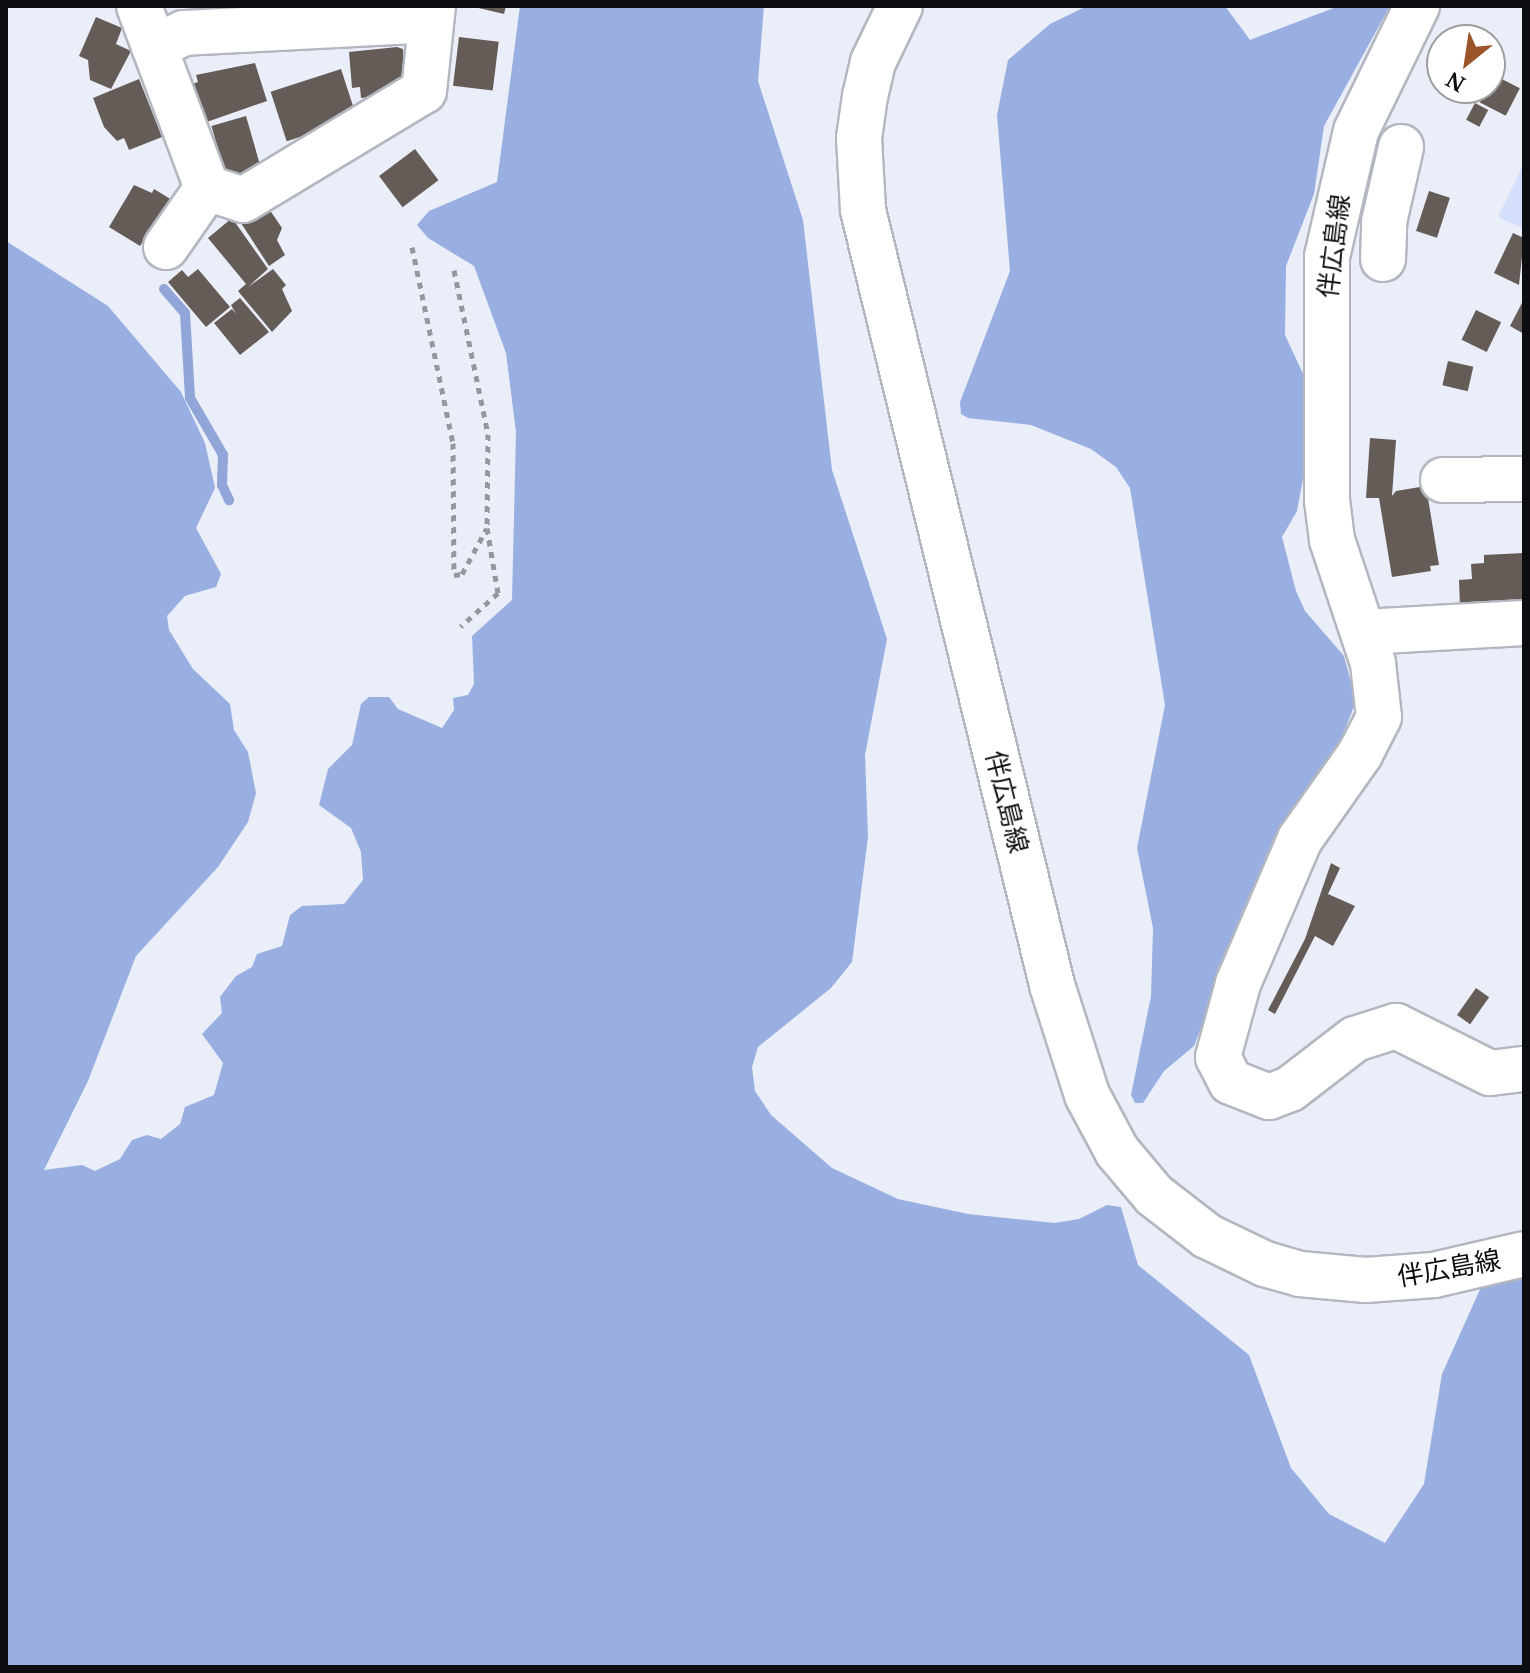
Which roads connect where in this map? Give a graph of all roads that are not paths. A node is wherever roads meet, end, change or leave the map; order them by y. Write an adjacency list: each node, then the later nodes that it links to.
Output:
1 (139, 6): 5 (main road)
2 (900, 6): 15 (main road, 伴広島線)
3 (1417, 6): 13 (main road, 伴広島線)
4 (432, 13): 5 (main road); 7 (main road)
5 (154, 47): 7 (main road)
6 (1401, 147): 9 (main road)
7 (207, 188): 8 (main road)
8 (166, 247)
9 (1383, 259)
10 (1524, 479): 11 (main road)
11 (1443, 480)
12 (1524, 623): 13 (main road)
13 (1364, 632): 14 (main road, 伴広島線)
14 (1524, 1069)
15 (1524, 1254)

